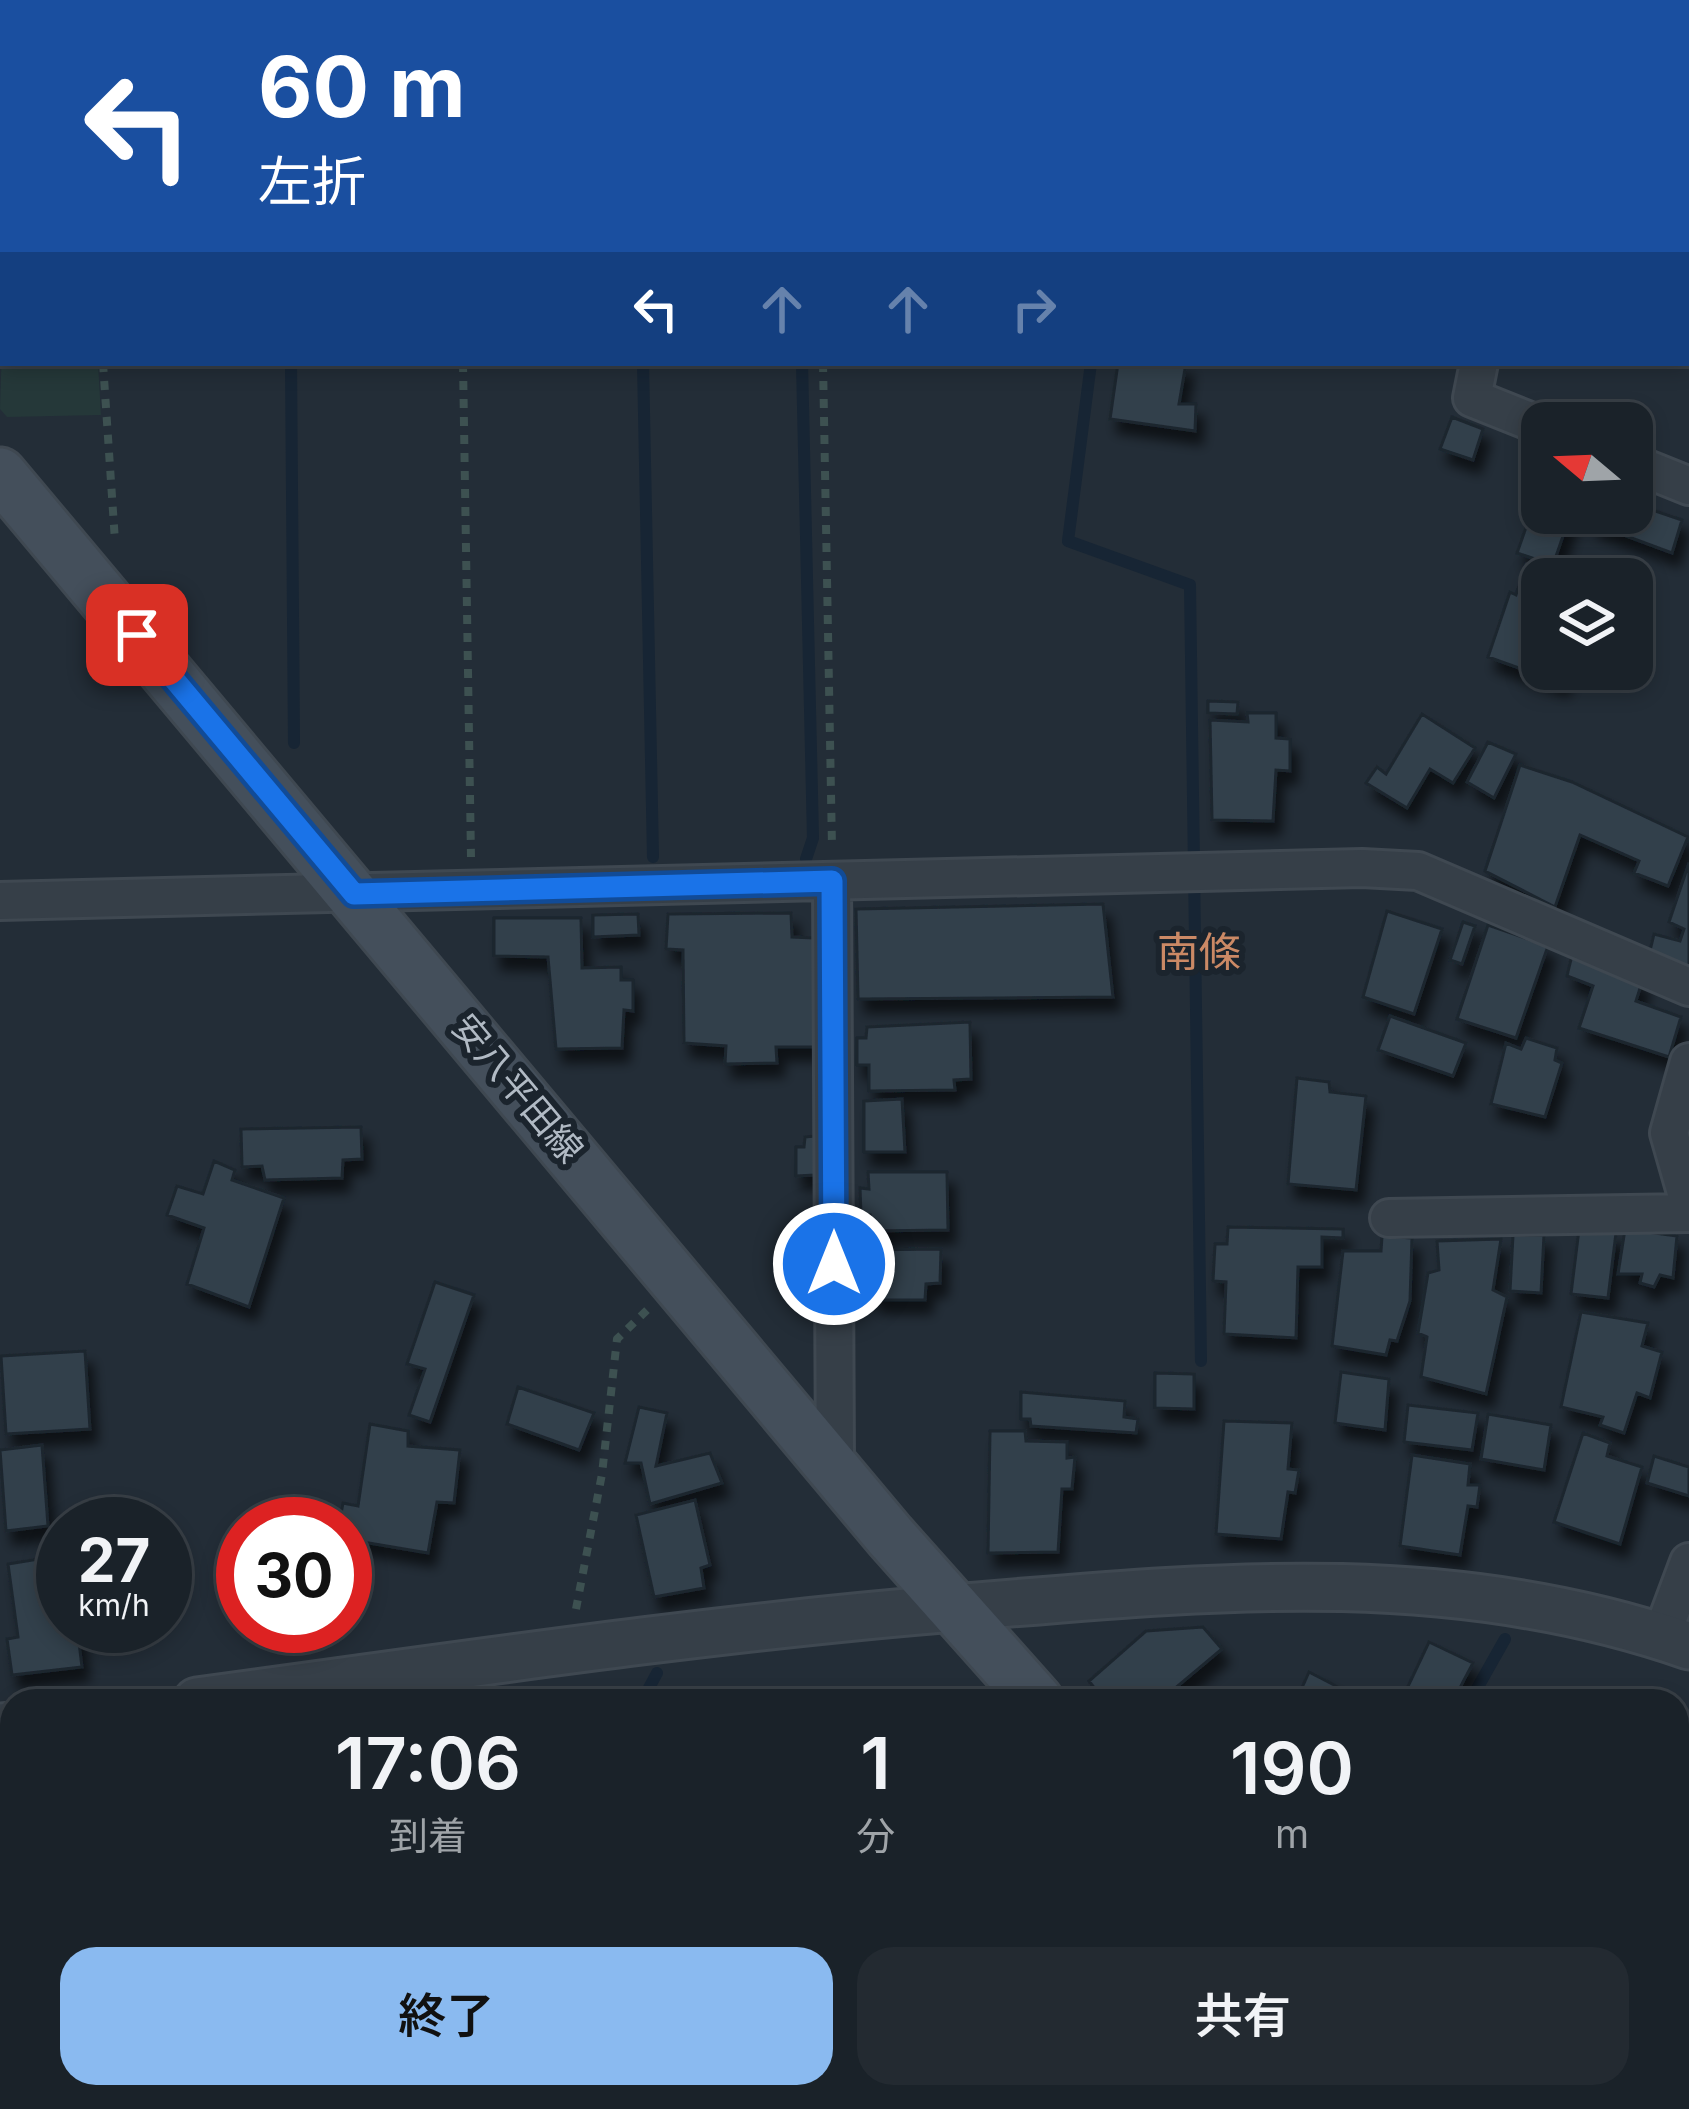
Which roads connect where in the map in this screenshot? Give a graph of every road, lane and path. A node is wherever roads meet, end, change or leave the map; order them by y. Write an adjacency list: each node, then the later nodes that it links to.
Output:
1 (104, 366): 9 (path)
2 (463, 366): 11 (path)
3 (823, 366): 10 (path)
4 (1478, 366): 5 (street)
5 (1521, 418)
6 (1653, 471): 8 (street)
7 (0, 474): 9 (main road, 安八平田線)
8 (1689, 486)
9 (86, 572): 12 (main road, 安八平田線)
10 (832, 881): 11 (street); 14 (street); 20 (street)
11 (472, 888): 12 (street)
12 (354, 894): 13 (street); 19 (main road, 安八平田線)
13 (0, 901)
14 (1689, 987)
15 (1689, 1062): 16 (street)
16 (1689, 1202)
17 (1689, 1213): 18 (street)
18 (1390, 1218)
19 (683, 1283): 20 (main road, 安八平田線); 24 (path)
20 (835, 1463): 22 (main road, 安八平田線)
21 (1689, 1562): 23 (street)
22 (953, 1608): 23 (street); 24 (street); 26 (main road, 安八平田線)
23 (1675, 1642)
24 (568, 1652): 25 (street)
25 (298, 1689)
26 (1026, 1689)

